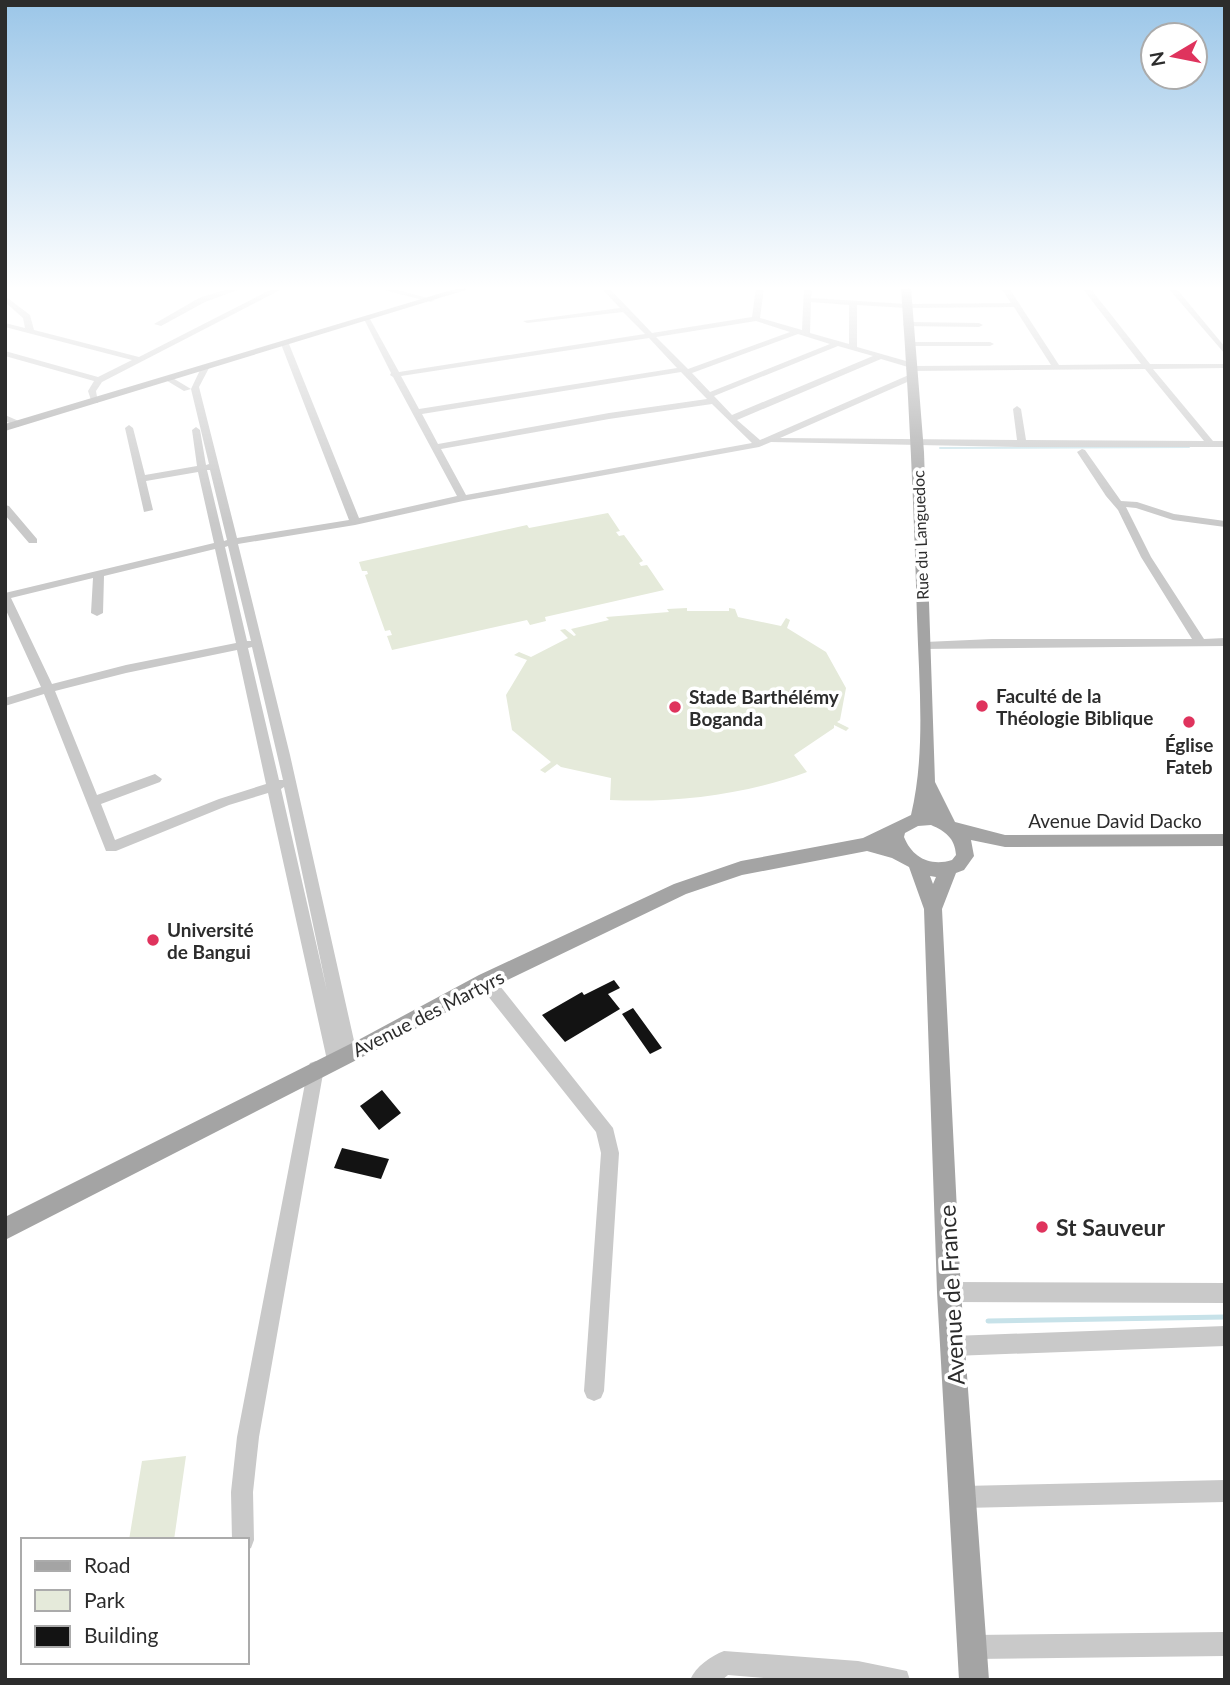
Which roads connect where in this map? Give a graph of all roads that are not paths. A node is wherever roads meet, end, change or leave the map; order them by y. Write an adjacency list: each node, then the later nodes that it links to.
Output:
1 (52, 367): 23 (street)
2 (124, 367): 23 (street)
3 (210, 367): 17 (main road)
4 (294, 367): 50 (street)
5 (390, 367): 21 (street)
6 (446, 367): 21 (street)
7 (681, 367): 19 (street)
8 (698, 367): 19 (street)
9 (784, 367): 25 (street)
10 (856, 367): 30 (street)
11 (903, 367): 18 (street)
12 (910, 367): 18 (main road, Rue du Languedoc)
13 (1003, 367): 14 (street); 18 (street)
14 (1056, 367): 15 (street)
15 (1147, 367): 16 (street); 37 (street)
16 (1176, 367)
17 (205, 368): 20 (main road); 44 (street)
18 (910, 370): 34 (street); 40 (main road, Rue du Languedoc)
19 (685, 371): 25 (street); 28 (street)
20 (183, 375): 22 (main road); 24 (street)
21 (394, 375): 28 (street)
22 (168, 379): 24 (street); 26 (main road)
23 (99, 380): 26 (street)
24 (187, 389): 44 (street)
25 (711, 398): 30 (street); 39 (street)
26 (95, 401): 31 (main road)
27 (1017, 409): 36 (street)
28 (416, 412): 39 (street)
29 (5, 418): 31 (street)
30 (731, 419): 35 (street)
31 (18, 424): 32 (main road)
32 (5, 428)
33 (129, 428): 45 (street)
34 (770, 441): 35 (street); 40 (street)
35 (759, 443): 46 (street)
36 (1022, 444): 40 (street); 41 (street)
37 (1211, 444): 38 (street); 41 (street)
38 (1225, 444)
39 (438, 447): 46 (street)
40 (917, 448): 42 (street); 61 (main road, Rue du Languedoc)
41 (1161, 448): 42 (street); 43 (street)
42 (1082, 452): 47 (street)
43 (1225, 452)
44 (207, 467): 45 (street); 53 (street); 54 (street)
45 (142, 479): 49 (street)
46 (463, 498): 50 (street)
47 (1117, 504): 51 (street); 59 (street)
48 (5, 508): 52 (street)
49 (148, 510)
50 (355, 522): 53 (street)
51 (1225, 524)
52 (33, 541)
53 (233, 542): 54 (street); 60 (street)
54 (219, 545): 55 (street); 60 (street)
55 (99, 575): 56 (street); 57 (street)
56 (5, 596): 62 (street)
57 (97, 613)
58 (1225, 642): 59 (street)
59 (1201, 643): 61 (street)
60 (248, 644): 62 (street); 65 (street); 67 (street)
61 (925, 646): 66 (main road, Rue du Languedoc)
62 (48, 688): 63 (street); 68 (street)
63 (5, 702)
64 (155, 779): 68 (street)
65 (288, 782): 67 (street); 81 (street)
66 (927, 782): 69 (main road, Rue du Languedoc); 70 (main road, Rue du Languedoc)
67 (274, 786): 68 (street); 81 (street)
68 (92, 802)
69 (919, 819): 70 (main road); 71 (main road)
70 (953, 828): 73 (main road, Avenue David Dacko); 76 (main road)
71 (898, 829): 74 (main road, Avenue des Martyrs); 75 (main road)
72 (1225, 840): 73 (main road, Avenue David Dacko)
73 (1005, 841): 76 (main road, Avenue David Dacko)
74 (867, 844): 75 (main road, Avenue des Martyrs); 80 (main road, Avenue des Martyrs)
75 (902, 854): 77 (main road)
76 (966, 855): 78 (main road)
77 (918, 867): 78 (main road); 79 (main road, Avenue de France)
78 (948, 869): 79 (main road, Avenue de France)
79 (933, 909): 84 (main road, Avenue de France)
80 (486, 981): 81 (main road, Avenue des Martyrs); 88 (street)
81 (342, 1057): 82 (main road, Avenue des Martyrs)
82 (316, 1069): 83 (main road, Avenue des Martyrs); 91 (street)
83 (5, 1228)
84 (950, 1292): 85 (street); 87 (main road, Avenue de France)
85 (1225, 1293)
86 (1225, 1336): 87 (street)
87 (953, 1346): 90 (main road, Avenue de France)
88 (594, 1391)
89 (1225, 1491): 90 (street)
90 (963, 1497): 93 (main road, Avenue de France)
91 (243, 1538)
92 (1225, 1644): 93 (street)
93 (973, 1647): 96 (main road, Avenue de France)
94 (702, 1680): 95 (street)
95 (898, 1680)
96 (974, 1680)

